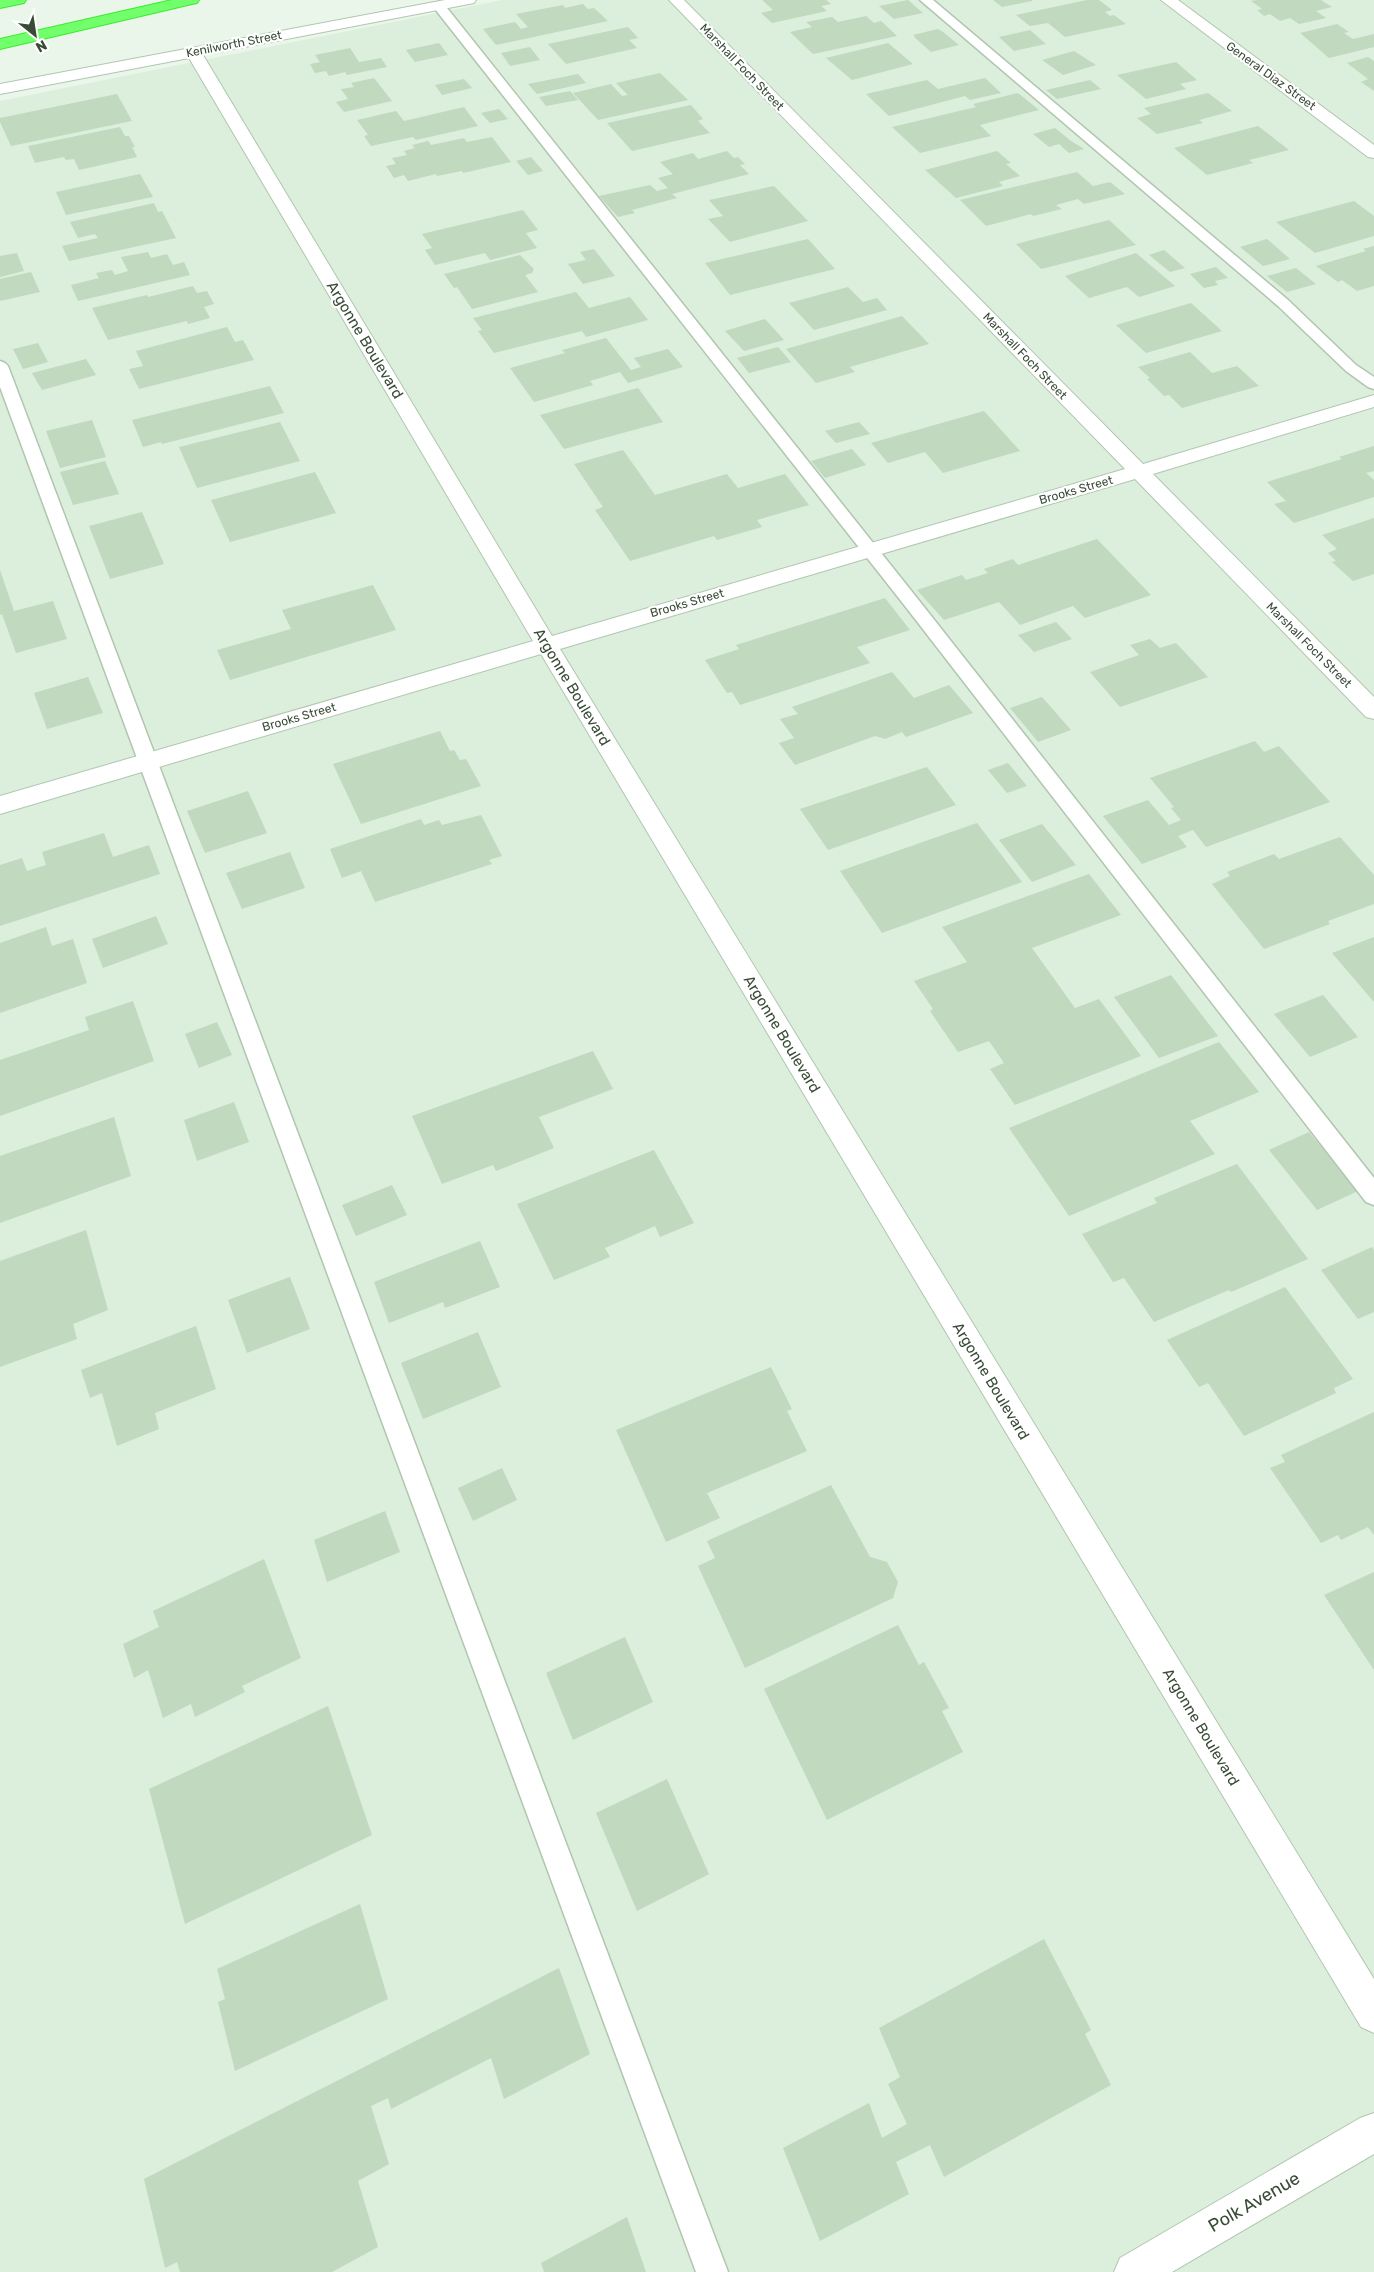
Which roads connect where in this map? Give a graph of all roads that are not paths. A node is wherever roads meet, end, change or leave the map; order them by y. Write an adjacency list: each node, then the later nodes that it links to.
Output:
1 (19, 0): 7 (highway)
2 (192, 0): 9 (highway)
3 (469, 0): 8 (street, Kenilworth Street)
4 (676, 0): 16 (street, Marshall Foch Street)
5 (926, 0): 14 (lane)
6 (1168, 0): 12 (street, General Diaz Street)
7 (0, 4)
8 (439, 6): 10 (street, Kenilworth Street); 17 (lane)
9 (0, 44)
10 (193, 52): 11 (street, Kenilworth Street); 18 (street, Argonne Boulevard)
11 (0, 89)
12 (1374, 152)
13 (0, 366): 20 (lane)
14 (1374, 384)
15 (1374, 400): 16 (street, Brooks Street)
16 (1138, 472): 17 (street, Brooks Street); 19 (street, Marshall Foch Street)
17 (869, 550): 18 (street, Brooks Street); 22 (lane)
18 (546, 644): 20 (street, Brooks Street); 23 (street, Argonne Boulevard)
19 (1374, 711)
20 (148, 762): 21 (street, Brooks Street); 25 (lane)
21 (0, 805)
22 (1374, 1195)
23 (1374, 2014)
24 (1374, 2132): 26 (street, Polk Avenue)
25 (712, 2272)
26 (1134, 2272)

